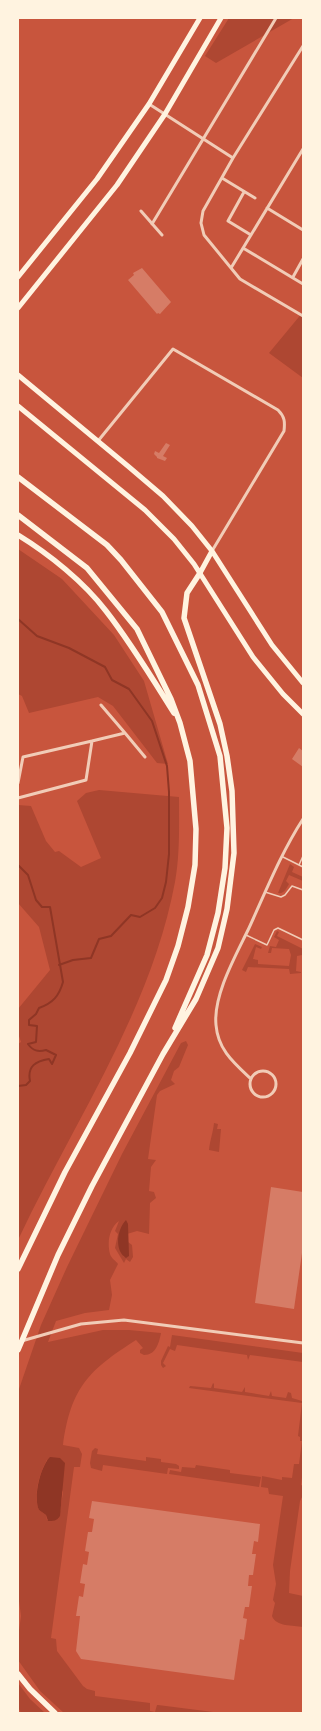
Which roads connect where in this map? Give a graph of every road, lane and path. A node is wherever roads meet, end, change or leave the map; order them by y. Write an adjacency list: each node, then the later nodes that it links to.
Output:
1 (200, 18): 5 (main road)
2 (222, 18): 6 (main road)
3 (276, 18): 7 (street)
4 (303, 46): 9 (street)
5 (149, 104): 6 (street); 22 (main road)
6 (165, 114): 7 (street); 25 (main road)
7 (204, 139): 9 (street); 15 (street)
8 (303, 149): 13 (street)
9 (233, 158): 10 (street)
10 (222, 178): 11 (street); 21 (street)
11 (244, 192): 12 (street); 18 (street)
12 (255, 198)
13 (267, 208): 16 (street); 18 (street)
14 (140, 211): 15 (street)
15 (152, 224): 17 (street)
16 (303, 230)
17 (162, 235)
18 (251, 235): 19 (street)
19 (243, 248): 21 (street); 23 (street)
20 (303, 259): 23 (street)
21 (231, 268): 26 (street)
22 (18, 277)
23 (293, 277): 24 (street)
24 (303, 284)
25 (18, 308)
26 (303, 315)
27 (18, 375): 29 (main road)
28 (18, 406): 34 (main road)
29 (98, 441): 33 (main road); 33 (street)
30 (18, 477): 53 (highway)
31 (18, 515): 38 (highway)
32 (18, 535): 38 (highway)
33 (212, 551): 34 (main road); 35 (main road)
34 (200, 573): 37 (main road); 53 (highway)
35 (303, 683)
36 (101, 705): 39 (street)
37 (303, 714)
38 (180, 723): 55 (highway)
39 (125, 733): 40 (street); 41 (street)
40 (92, 741): 42 (street); 43 (street)
41 (145, 757)
42 (18, 783)
43 (18, 798)
44 (303, 819): 45 (street)
45 (281, 856): 47 (lane); 50 (street)
46 (303, 856): 47 (lane)
47 (299, 865): 48 (lane)
48 (303, 867)
49 (303, 890): 50 (lane)
50 (265, 892): 51 (street)
51 (246, 935): 52 (lane); 54 (street)
52 (303, 940)
53 (164, 1054): 58 (highway)
54 (251, 1079): 54 (street)
55 (18, 1269)
56 (18, 1342): 57 (street)
57 (303, 1343)
58 (18, 1350)
59 (18, 1674): 60 (highway)
60 (55, 1713)

